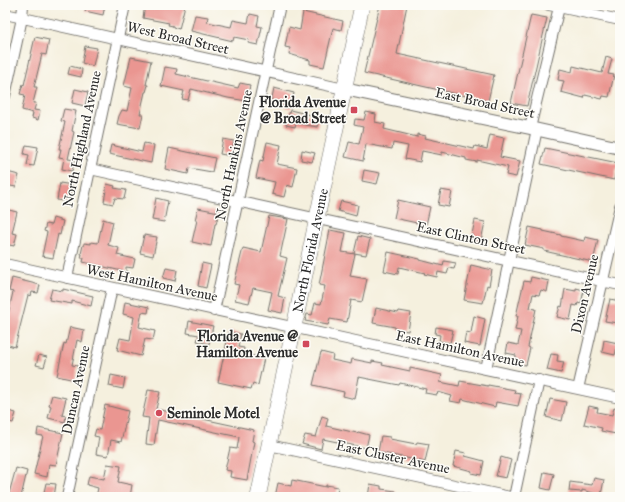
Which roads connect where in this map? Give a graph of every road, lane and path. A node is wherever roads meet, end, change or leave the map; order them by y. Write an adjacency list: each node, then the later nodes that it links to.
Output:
1 (23, 5): 7 (street)
2 (125, 5): 9 (street, North Highland Avenue)
3 (280, 5): 10 (street, North Hankins Avenue)
4 (362, 5): 11 (main road, North Florida Avenue)
5 (558, 6): 8 (street); 13 (street)
6 (5, 14): 7 (street, West Broad Street)
7 (22, 18): 9 (street, West Broad Street); 12 (street)
8 (620, 20)
9 (118, 39): 10 (street, West Broad Street); 15 (street, North Highland Avenue)
10 (266, 72): 11 (street, West Broad Street); 16 (street, North Hankins Avenue)
11 (344, 89): 13 (street, East Broad Street); 18 (main road, North Florida Avenue)
12 (5, 96)
13 (534, 129): 14 (street, East Broad Street); 19 (street)
14 (620, 148)
15 (90, 169): 16 (street, East Clinton Street); 21 (street, North Highland Avenue)
16 (238, 202): 18 (street, East Clinton Street); 25 (street, North Hankins Avenue)
17 (620, 206): 22 (street, Dixon Avenue)
18 (317, 219): 19 (street, East Clinton Street); 26 (main road, North Florida Avenue)
19 (509, 261): 22 (street, East Clinton Street); 27 (street)
20 (5, 264): 21 (street, West Hamilton Avenue)
21 (67, 278): 24 (street, West Hamilton Avenue)
22 (603, 281): 23 (street, East Clinton Street); 29 (street, Dixon Avenue)
23 (620, 285)
24 (112, 288): 25 (street, West Hamilton Avenue); 32 (street, Duncan Avenue)
25 (214, 311): 26 (street, West Hamilton Avenue)
26 (294, 328): 27 (street, East Hamilton Avenue); 31 (main road, North Florida Avenue)
27 (486, 368): 28 (street, East Hamilton Avenue)
28 (539, 380): 29 (street, East Hamilton Avenue); 35 (street)
29 (578, 389): 30 (street, East Hamilton Avenue)
30 (620, 398)
31 (269, 445): 33 (main road, North Florida Avenue); 34 (street, East Cluster Avenue)
32 (67, 497)
33 (258, 497)
34 (510, 497)
35 (514, 497)

